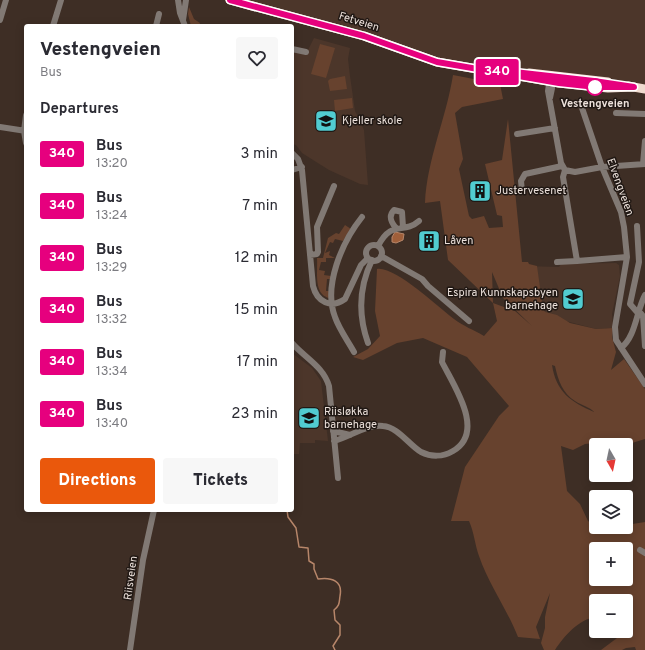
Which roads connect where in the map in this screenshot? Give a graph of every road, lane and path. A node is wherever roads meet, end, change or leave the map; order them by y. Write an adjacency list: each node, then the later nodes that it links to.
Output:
1 (6, 0): 7 (street)
2 (60, 0): 9 (street)
3 (178, 0): 8 (street)
4 (186, 0): 8 (street)
5 (230, 0): 13 (highway, Fetveien)
6 (159, 14): 10 (street)
7 (0, 20)
8 (184, 23)
9 (54, 24)
10 (156, 24)
11 (294, 49): 12 (street)
12 (306, 52)
13 (552, 80): 14 (highway, Fetveien); 19 (street)
14 (645, 89)
15 (580, 105): 26 (street, Elvengveien)
16 (616, 113): 17 (street)
17 (645, 114)
18 (0, 127): 20 (street)
19 (555, 128): 21 (street); 27 (street)
20 (24, 131)
21 (517, 134)
22 (645, 141): 24 (street)
23 (294, 154): 25 (street)
24 (644, 164): 26 (street)
25 (302, 167): 28 (street); 37 (street)
26 (602, 167): 27 (street); 39 (street, Elvengveien)
27 (563, 168): 30 (street); 41 (street)
28 (294, 169)
29 (334, 186): 37 (street)
30 (522, 191)
31 (362, 220): 44 (street)
32 (419, 221): 34 (street)
33 (637, 226): 45 (street, Elvengveien)
34 (403, 227): 35 (street); 35 (street)
35 (396, 228): 36 (street)
36 (378, 246): 38 (street); 40 (street)
37 (310, 255): 44 (street)
38 (381, 256): 40 (street); 46 (street)
39 (627, 257): 41 (street); 50 (street, Elvengveien)
40 (370, 259): 44 (street); 47 (street)
41 (577, 261): 42 (street)
42 (557, 262)
43 (645, 295): 45 (street)
44 (332, 304): 51 (street)
45 (638, 311): 49 (street, Elvengveien); 50 (street)
46 (470, 321)
47 (368, 343)
48 (294, 345): 54 (street)
49 (645, 346)
50 (620, 348): 53 (street, Elvengveien)
51 (354, 352)
52 (444, 352): 55 (street)
53 (645, 384)
54 (333, 431): 55 (street); 56 (street)
55 (350, 435): 56 (street)
56 (334, 441): 57 (street)
57 (338, 478)
58 (154, 512): 59 (street, Riisveien)
59 (130, 650)

